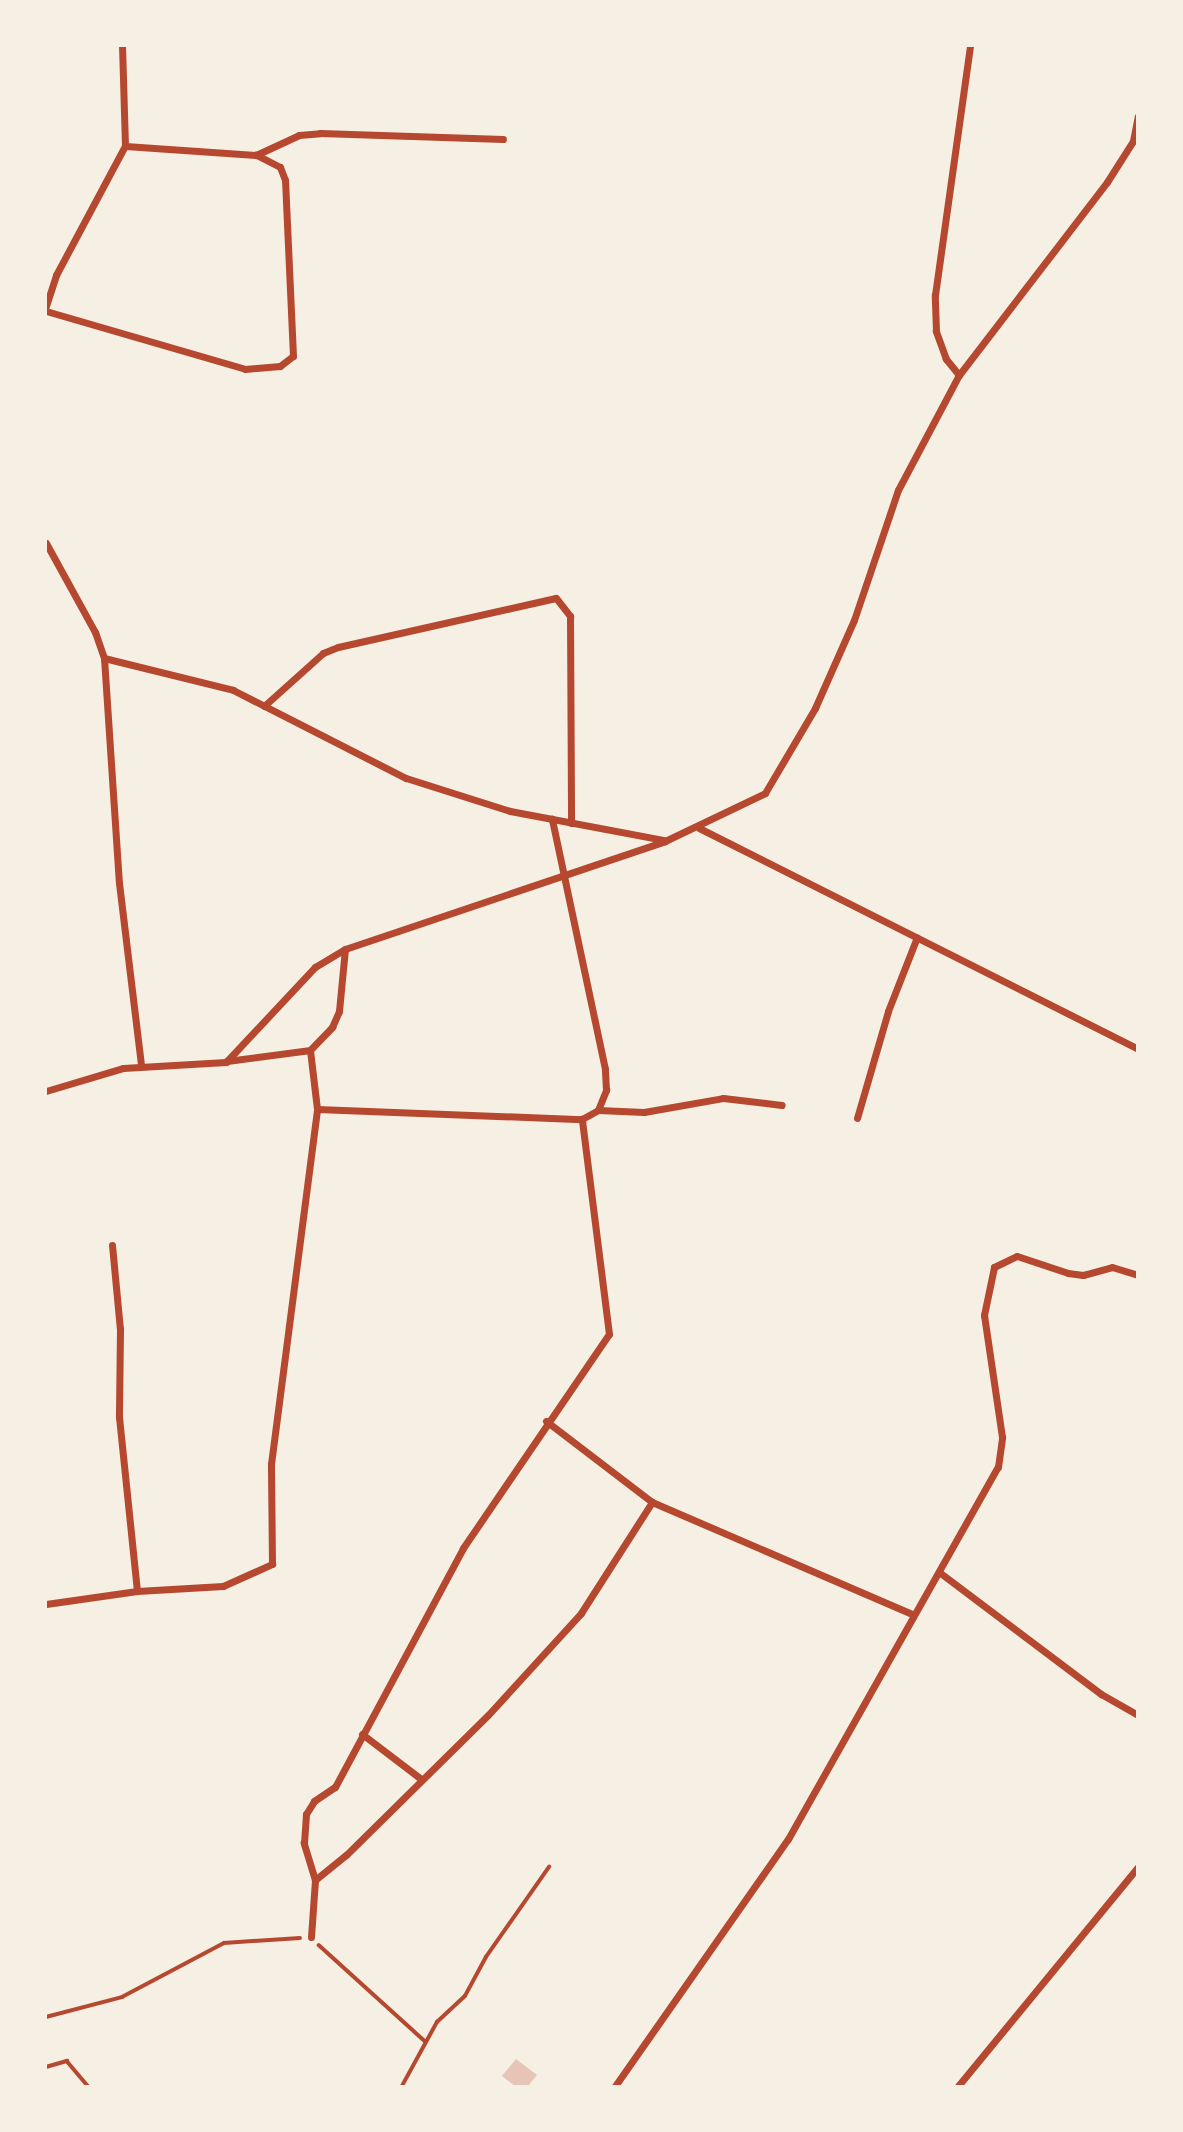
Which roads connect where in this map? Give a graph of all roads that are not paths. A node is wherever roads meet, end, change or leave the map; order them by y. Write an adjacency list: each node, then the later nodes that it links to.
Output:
1 (121, 46): 5 (street)
2 (970, 46): 9 (street)
3 (1138, 116): 9 (street)
4 (503, 139): 6 (street)
5 (125, 146): 6 (street); 7 (street)
6 (256, 155): 8 (street)
7 (46, 306)
8 (46, 311)
9 (959, 375): 15 (street)
10 (46, 543): 11 (street)
11 (104, 658): 12 (street); 23 (street)
12 (264, 706): 13 (street); 14 (street)
13 (552, 819): 14 (street); 17 (street)
14 (571, 823): 16 (street)
15 (699, 828): 16 (street); 18 (street)
16 (665, 841): 17 (street)
17 (566, 877): 19 (street); 27 (street)
18 (917, 937): 20 (street); 28 (street)
19 (345, 949): 21 (street); 22 (street)
20 (1138, 1049)
21 (310, 1050): 22 (street); 26 (street)
22 (226, 1062): 23 (street)
23 (141, 1066): 24 (street)
24 (46, 1091)
25 (782, 1105): 27 (street)
26 (317, 1109): 29 (street); 35 (street)
27 (598, 1110): 29 (street)
28 (857, 1118)
29 (582, 1119): 32 (street)
30 (112, 1245): 35 (street)
31 (1138, 1275): 34 (street)
32 (546, 1421): 33 (street); 39 (street)
33 (652, 1502): 37 (street); 40 (street)
34 (939, 1572): 37 (street); 38 (street)
35 (137, 1591): 36 (street)
36 (46, 1604)
37 (914, 1615): 44 (street)
38 (1138, 1714)
39 (362, 1734): 40 (street); 42 (street)
40 (421, 1779): 42 (street)
41 (1138, 1867): 45 (street)
42 (315, 1880): 43 (street)
43 (311, 1937)
44 (615, 2087)
45 (958, 2087)

